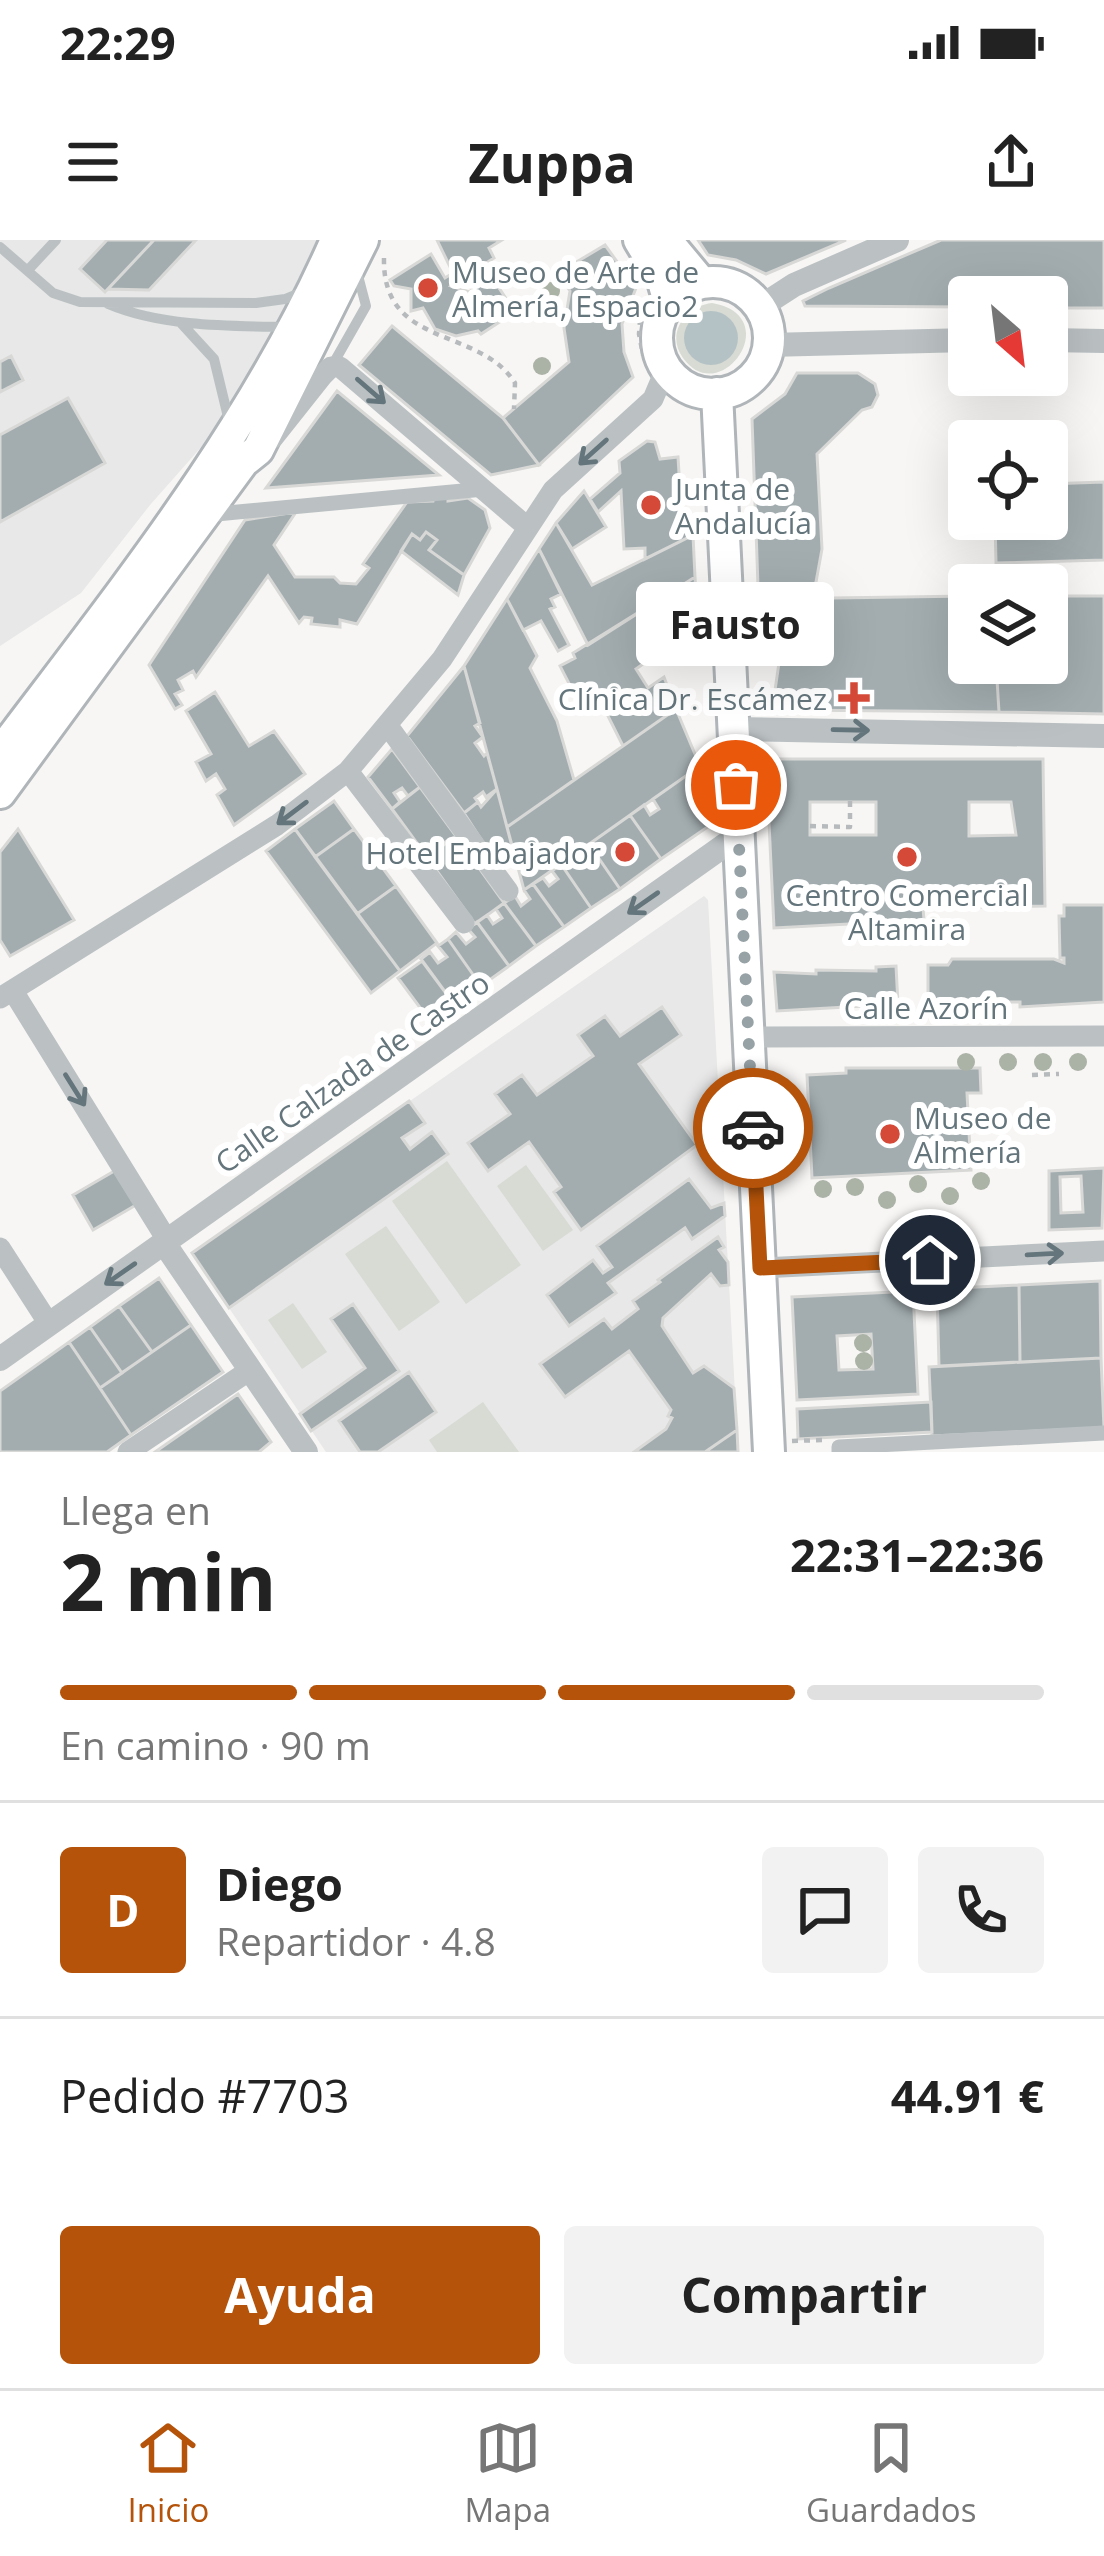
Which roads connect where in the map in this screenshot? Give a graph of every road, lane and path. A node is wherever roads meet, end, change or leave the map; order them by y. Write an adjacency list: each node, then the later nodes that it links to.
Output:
1 (56, 240): 7 (lane)
2 (640, 240): 11 (main road)
3 (666, 240): 8 (main road)
4 (897, 240): 10 (street)
5 (0, 247): 7 (lane)
6 (359, 247): 9 (main road); 14 (main road); 20 (lane); 22 (path)
7 (28, 270): 12 (lane)
8 (705, 275): 10 (main road); 10 (path); 11 (main road)
9 (315, 284): 12 (lane); 14 (main road)
10 (761, 297): 18 (main road)
11 (656, 300): 19 (main road); 19 (path)
12 (108, 304): 13 (lane)
13 (173, 318): 14 (lane); 23 (lane)
14 (309, 325): 23 (main road)
15 (1068, 340): 16 (street)
16 (1104, 340)
17 (948, 341): 18 (street)
18 (768, 345): 21 (main road)
19 (654, 363): 21 (main road); 26 (street, one-way to 26)
20 (331, 367): 23 (street); 24 (street, one-way to 24)
21 (717, 393): 28 (main road)
22 (514, 409)
23 (243, 445): 25 (main road); 30 (main road)
24 (484, 489): 25 (street); 26 (street)
25 (203, 516): 32 (main road)
26 (526, 526): 27 (street)
27 (388, 726): 31 (street); 36 (street)
28 (734, 730): 29 (street, one-way to 29); 35 (main road)
29 (1104, 736)
30 (0, 753)
31 (348, 771): 37 (street); 38 (street, one-way to 38)
32 (0, 793)
33 (850, 801): 34 (path)
34 (810, 826)
35 (739, 835): 40 (main road); 43 (street, Calle Calzada de Castro, one-way to 43)
36 (504, 894)
37 (467, 920)
38 (7, 994): 43 (street, one-way to 43)
39 (1104, 1036): 40 (street, Calle Azorín)
40 (748, 1037): 46 (main road)
41 (1059, 1074): 42 (path)
42 (1032, 1076)
43 (165, 1241): 47 (street, Calle Calzada de Castro, one-way to 47); 49 (street)
44 (0, 1248): 47 (street)
45 (1104, 1251): 46 (street, one-way to 45)
46 (760, 1268): 57 (main road)
47 (49, 1324): 48 (street, Calle Calzada de Castro)
48 (0, 1359)
49 (250, 1370): 55 (street); 56 (street)
50 (1104, 1433): 51 (street)
51 (1085, 1443): 52 (street)
52 (1037, 1444): 53 (street)
53 (938, 1447): 54 (street)
54 (839, 1449)
55 (128, 1452)
56 (306, 1452)
57 (769, 1452)

